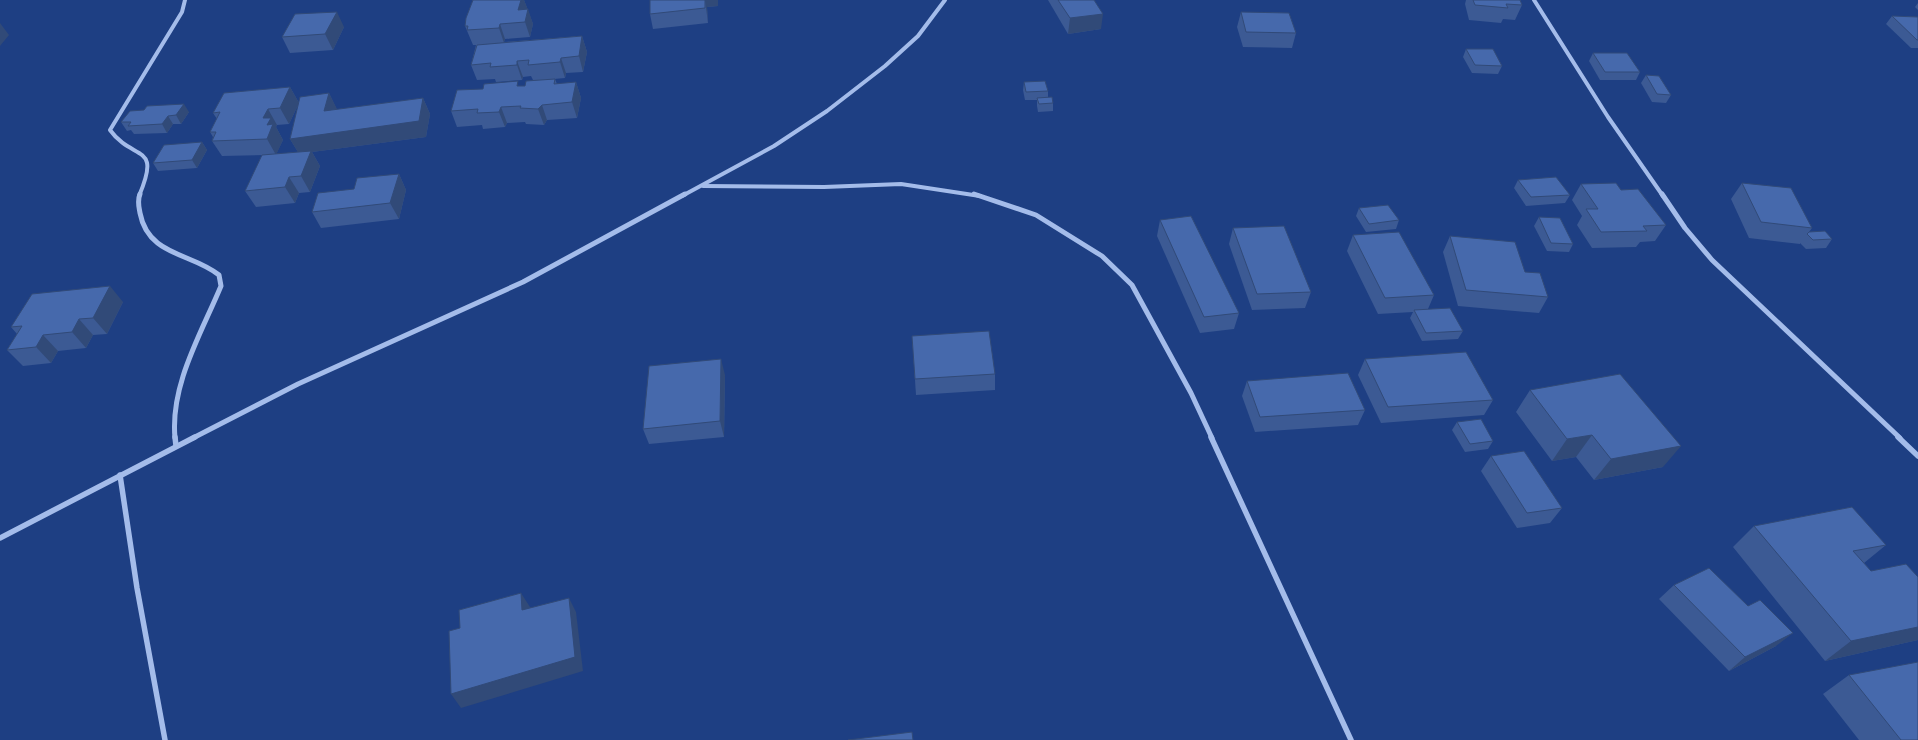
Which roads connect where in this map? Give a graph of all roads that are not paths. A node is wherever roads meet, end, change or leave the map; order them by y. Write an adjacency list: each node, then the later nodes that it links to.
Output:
1 (185, 0): 5 (street)
2 (945, 0): 4 (street)
3 (1534, 0): 6 (street)
4 (703, 186): 5 (street); 10 (street)
5 (176, 446): 7 (street)
6 (1918, 456)
7 (120, 475): 8 (street); 9 (street)
8 (0, 538)
9 (165, 740)
10 (1351, 740)

